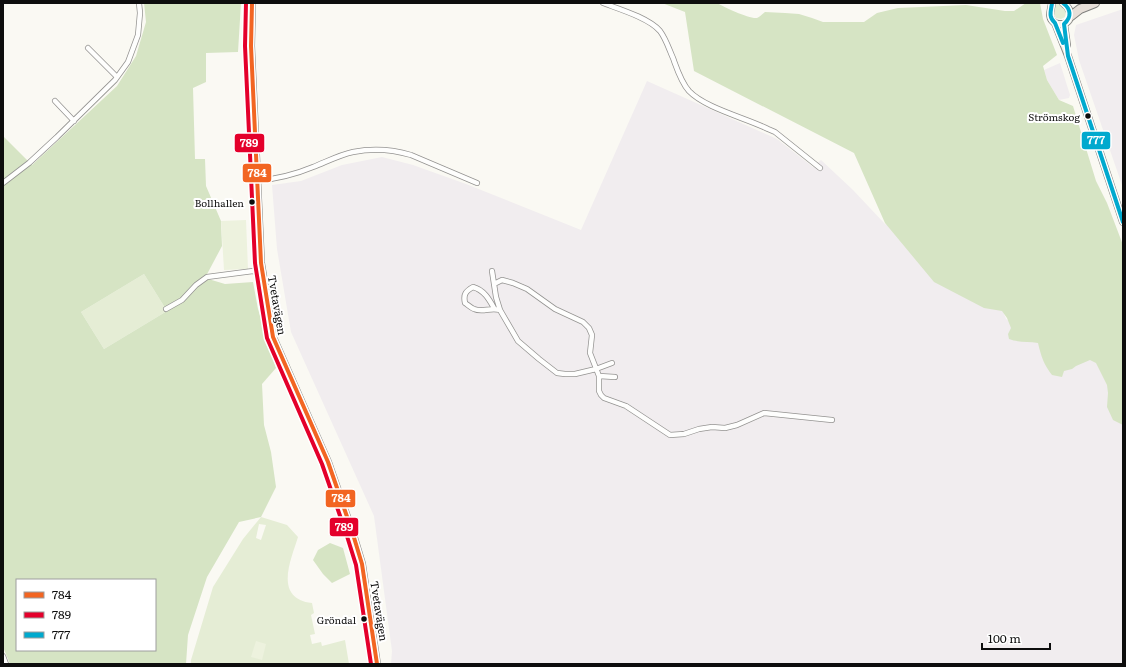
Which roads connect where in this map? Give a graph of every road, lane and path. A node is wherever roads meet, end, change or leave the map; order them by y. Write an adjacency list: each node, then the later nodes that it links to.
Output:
1 (139, 3): 12 (street)
2 (252, 3): 16 (main road, Tvetavägen)
3 (603, 3): 15 (street)
4 (1052, 3): 8 (main road)
5 (1063, 3): 7 (main road)
6 (1095, 3): 7 (highway)
7 (1071, 16): 9 (main road)
8 (1055, 23): 9 (main road); 11 (main road)
9 (1064, 24): 11 (main road)
10 (88, 48): 12 (street)
11 (1068, 56): 19 (main road)
12 (117, 77): 14 (street)
13 (55, 101): 14 (street)
14 (74, 121): 17 (street)
15 (820, 168)
16 (256, 181): 18 (street); 21 (main road, Tvetavägen)
17 (3, 183)
18 (478, 183)
19 (1123, 222)
20 (492, 271): 22 (street)
21 (262, 273): 24 (street); 33 (main road, Tvetavägen)
22 (494, 284): 25 (street); 27 (street)
23 (494, 308): 23 (street); 25 (street)
24 (166, 309)
25 (500, 310): 27 (street)
26 (612, 363): 27 (street)
27 (596, 369): 28 (street)
28 (599, 376): 29 (street); 30 (street)
29 (615, 377)
30 (832, 420)
31 (3, 656): 32 (street)
32 (6, 664)
33 (378, 664)

